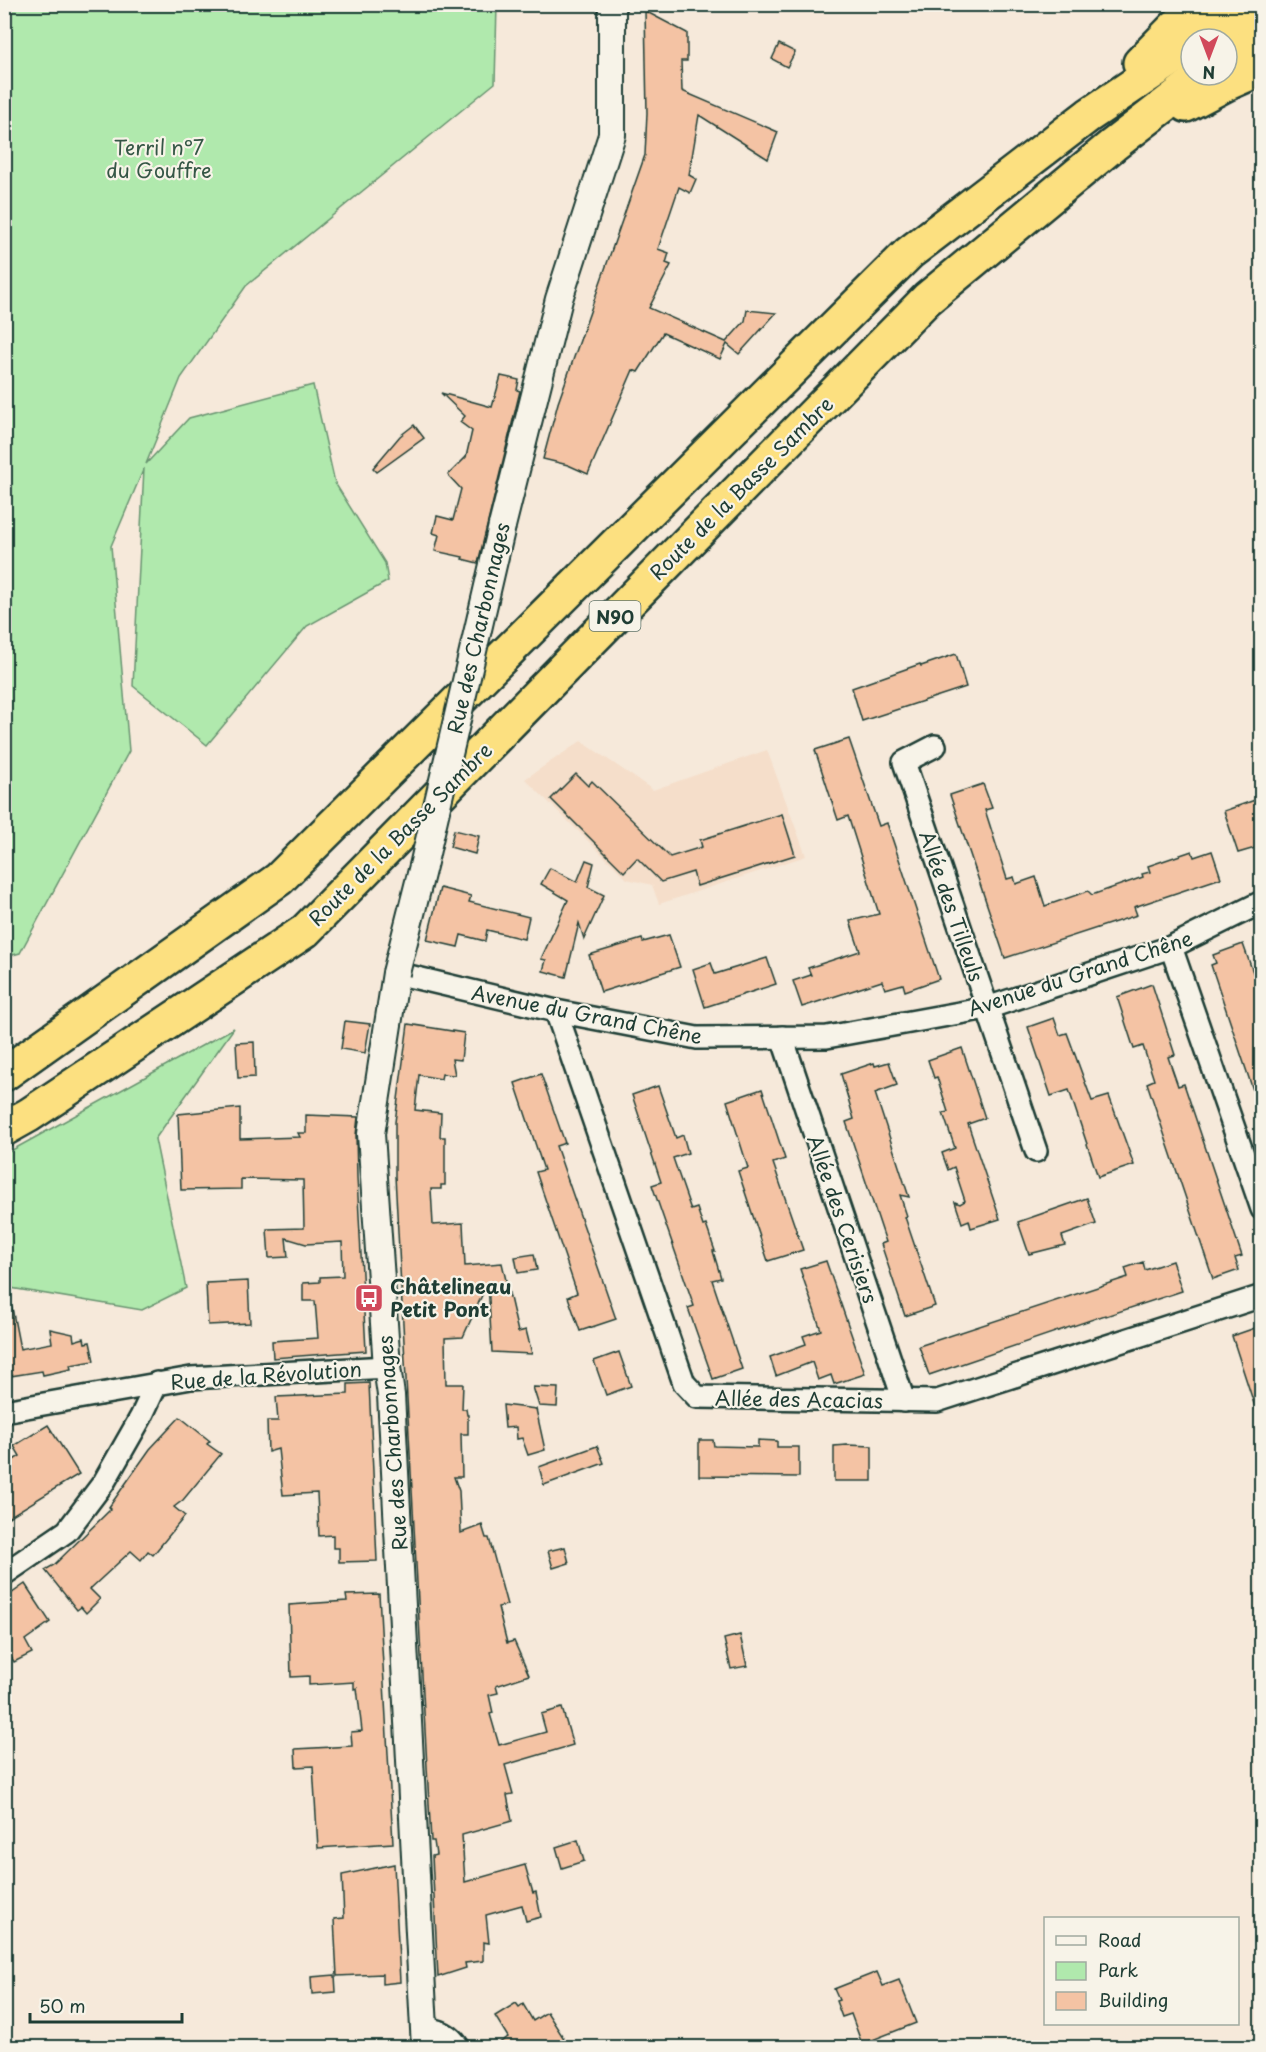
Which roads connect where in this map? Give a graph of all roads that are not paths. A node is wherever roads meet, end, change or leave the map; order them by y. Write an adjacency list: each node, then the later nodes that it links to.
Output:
1 (612, 4): 15 (street, Rue des Charbonnages, bridge)
2 (1202, 4): 10 (highway)
3 (1252, 4): 4 (highway)
4 (1218, 27)
5 (1262, 36): 6 (highway)
6 (1239, 52)
7 (1179, 54): 10 (highway, N90)
8 (1262, 68): 11 (highway)
9 (1188, 87): 11 (highway, Route de la Basse Sambre / N90)
10 (1089, 115): 19 (highway, N90)
11 (1113, 145): 20 (highway, Route de la Basse Sambre / N90)
12 (935, 746): 16 (street, Allée des Tilleuls)
13 (1262, 902): 14 (street, Avenue du Grand Chêne)
14 (1171, 947): 16 (street, Avenue du Grand Chêne); 22 (street)
15 (396, 973): 17 (street, Avenue du Grand Chêne); 24 (street, Rue des Charbonnages)
16 (987, 1008): 18 (street, Avenue du Grand Chêne); 21 (street, Allée des Tilleuls)
17 (556, 1011): 18 (street, Avenue du Grand Chêne); 26 (street, Allée des Acacias)
18 (782, 1037): 26 (street, Allée des Cerisiers)
19 (4, 1074)
20 (4, 1129)
21 (1036, 1151)
22 (1262, 1209)
23 (1262, 1296): 26 (street, Allée des Acacias)
24 (387, 1367): 25 (street, Rue de la Révolution); 29 (street, Rue des Charbonnages)
25 (157, 1383): 27 (street, Rue de la Révolution); 28 (street)
26 (904, 1401)
27 (4, 1412)
28 (4, 1574)
29 (424, 2038): 30 (street)
30 (459, 2048)

